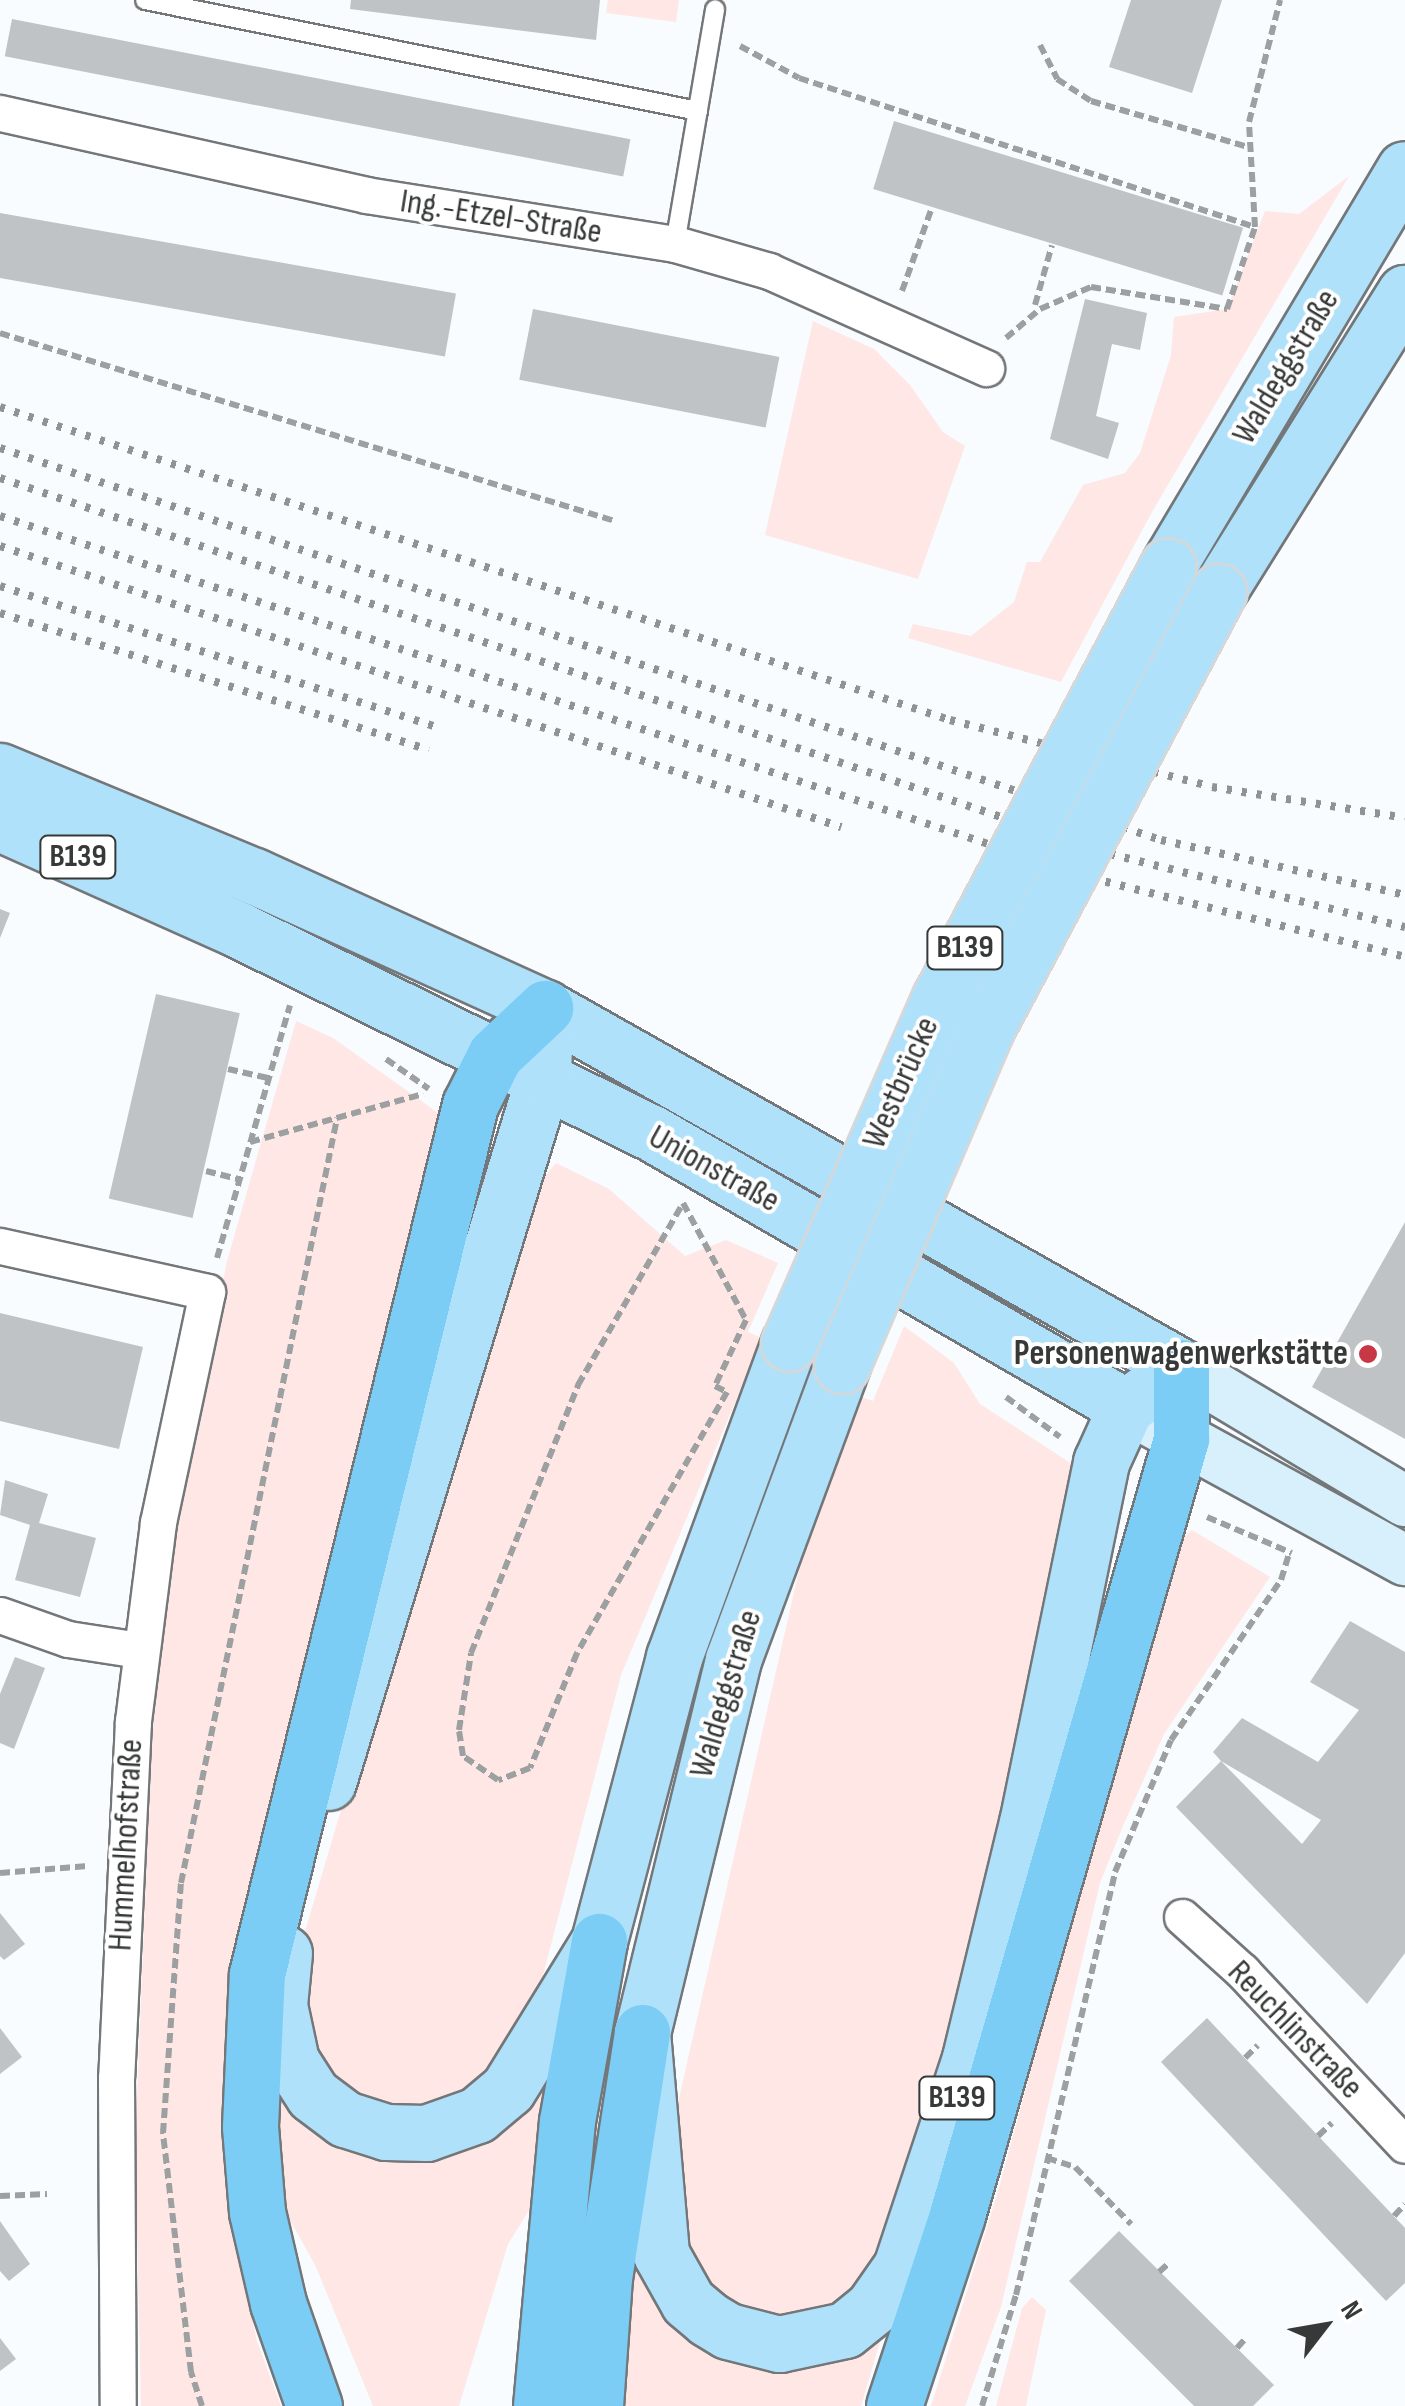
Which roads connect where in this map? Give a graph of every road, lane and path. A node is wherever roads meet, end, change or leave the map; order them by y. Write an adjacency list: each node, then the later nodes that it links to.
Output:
1 (145, 0): 5 (lane)
2 (1280, 0): 7 (path)
3 (714, 9): 5 (lane); 10 (path)
4 (1040, 45): 7 (path)
5 (698, 111): 11 (lane)
6 (0, 113): 11 (street, Ing.-Etzel-Straße)
7 (1248, 148): 10 (path)
8 (1405, 168): 19 (main road, Waldeggstraße / B139)
9 (932, 208): 14 (path)
10 (1255, 227): 17 (path)
11 (675, 244): 17 (street, Ing.-Etzel-Straße)
12 (1052, 244): 15 (path)
13 (1405, 293): 20 (main road, Waldeggstraße / B139)
14 (900, 299)
15 (1035, 305)
16 (0, 333): 18 (path)
17 (986, 368)
18 (615, 521)
19 (1168, 566): 40 (main road, Westbrücke / B139, bridge)
20 (1218, 592): 41 (main road, Westbrücke / B139, bridge)
21 (0, 771): 25 (main road, Unionstraße / B139)
22 (0, 823): 28 (main road, Unionstraße / B139)
23 (273, 996): 24 (path)
24 (290, 1004): 26 (path); 30 (path)
25 (545, 1008): 28 (highway); 42 (main road, Unionstraße / B139)
26 (304, 1011)
27 (382, 1056): 31 (path)
28 (519, 1067): 44 (main road, Unionstraße / B139); 57 (main road, B139); 76 (highway)
29 (228, 1069): 30 (path)
30 (268, 1078): 32 (path)
31 (337, 1118): 32 (path); 75 (path)
32 (250, 1142): 34 (path)
33 (206, 1171): 34 (path)
34 (240, 1179): 39 (path)
35 (669, 1197): 36 (path)
36 (683, 1203): 36 (path); 37 (path)
37 (698, 1211)
38 (0, 1246): 39 (street)
39 (211, 1278): 53 (street, Hummelhofstraße)
40 (789, 1343): 57 (main road, Waldeggstraße / B139)
41 (842, 1365): 58 (main road, Waldeggstraße / B139)
42 (1181, 1368): 44 (main road); 45 (highway); 48 (main road, Unionstraße)
43 (1001, 1392): 46 (path)
44 (1126, 1407): 45 (main road, Unionstraße); 46 (main road, B139)
45 (1180, 1439): 47 (highway); 51 (main road, Unionstraße)
46 (1101, 1462): 58 (main road, B139)
47 (1162, 1493): 49 (path); 79 (highway)
48 (1405, 1501)
49 (1289, 1552): 50 (path); 64 (path)
50 (1304, 1556)
51 (1405, 1560)
52 (0, 1614): 53 (street)
53 (139, 1650): 54 (street, Hummelhofstraße)
54 (123, 1866): 55 (path); 74 (street, Hummelhofstraße)
55 (0, 1874)
56 (1182, 1917): 63 (street, Reuchlinstraße)
57 (600, 1941): 77 (highway)
58 (642, 2032): 78 (highway)
59 (1265, 2038): 60 (path)
60 (1245, 2058)
61 (1338, 2116): 62 (path)
62 (1318, 2136)
63 (1405, 2145)
64 (1047, 2158): 69 (path); 80 (path)
65 (46, 2194): 66 (path)
66 (0, 2196)
67 (1405, 2204): 68 (path)
68 (1394, 2216)
69 (1131, 2224)
70 (1170, 2262): 71 (path)
71 (1159, 2272)
72 (1246, 2338): 73 (path)
73 (1236, 2348)
74 (118, 2406)
75 (202, 2406)
76 (314, 2406)
77 (540, 2406)
78 (595, 2406)
79 (894, 2406)
80 (982, 2406)

